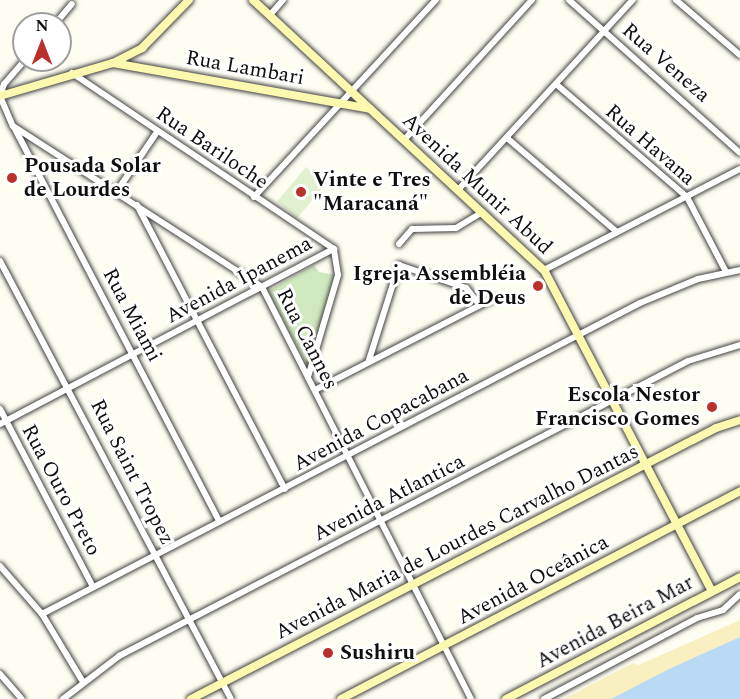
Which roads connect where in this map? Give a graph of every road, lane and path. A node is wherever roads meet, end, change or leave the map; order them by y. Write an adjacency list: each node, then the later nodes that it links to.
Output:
1 (189, 0): 14 (street)
2 (253, 0): 11 (street, Avenida Munir Abud)
3 (283, 0): 11 (street)
4 (436, 0): 18 (street)
5 (532, 0): 25 (street)
6 (569, 0): 12 (street, Rua Veneza)
7 (633, 0): 12 (street)
8 (676, 0): 13 (street)
9 (72, 4): 10 (street)
10 (65, 12)
11 (270, 15): 18 (street, Avenida Munir Abud)
12 (604, 31): 17 (street); 26 (street, Rua Veneza)
13 (740, 55)
14 (113, 63): 16 (street); 20 (street, Rua Lambari)
15 (14, 72): 19 (street)
16 (72, 72): 19 (street); 23 (street, Rua Bariloche)
17 (556, 84): 24 (street); 31 (street, Rua Havana)
18 (352, 92): 20 (street); 21 (street, Avenida Munir Abud)
19 (0, 96): 22 (street)
20 (342, 104): 21 (street, Rua Lambari); 30 (street)
21 (371, 109): 25 (street, Avenida Munir Abud)
22 (13, 126): 29 (street, Rua Cannes); 47 (street, Rua Miami)
23 (157, 132): 29 (street); 30 (street, Rua Bariloche)
24 (507, 138): 28 (street); 34 (street)
25 (404, 140): 28 (street, Avenida Munir Abud)
26 (740, 153)
27 (740, 169): 31 (street)
28 (458, 190): 33 (street, Avenida Munir Abud)
29 (117, 191): 32 (street, Rua Cannes)
30 (255, 197): 36 (street, Rua Bariloche)
31 (687, 197): 34 (street); 40 (street, Rua Havana)
32 (136, 203): 41 (street, Rua Cannes); 44 (street)
33 (483, 212): 35 (street); 38 (street, Avenida Munir Abud)
34 (617, 232): 38 (street)
35 (399, 244)
36 (334, 249): 41 (street, Avenida Ipanema); 49 (street)
37 (0, 261): 50 (street, Rua Saint Tropez)
38 (543, 270): 45 (street, Avenida Munir Abud)
39 (740, 270): 40 (street, Avenida Copacabana)
40 (726, 272): 45 (street, Avenida Copacabana)
41 (262, 287): 44 (street, Avenida Ipanema); 49 (street, Rua Cannes)
42 (494, 298): 43 (street)
43 (480, 305): 48 (street); 48 (street)
44 (197, 321): 47 (street, Avenida Ipanema); 58 (street)
45 (579, 335): 52 (street, Avenida Munir Abud); 56 (street, Avenida Copacabana)
46 (740, 345): 52 (street, Avenida Atlantica)
47 (134, 354): 50 (street, Avenida Ipanema); 60 (street, Rua Miami)
48 (369, 360): 51 (street)
49 (308, 376): 51 (street, Rua Cannes)
50 (69, 387): 55 (street, Avenida Ipanema); 63 (street, Rua Saint Tropez)
51 (315, 390): 56 (street, Rua Cannes)
52 (613, 400): 57 (street, Avenida Munir Abud); 61 (street, Avenida Atlantica)
53 (0, 409): 55 (street, Rua Ouro Preto)
54 (740, 420): 57 (street, Avenida Maria de Lourdes Carvalho Dantas)
55 (3, 422): 67 (street, Rua Ouro Preto)
56 (348, 456): 58 (street, Avenida Copacabana); 61 (street, Rua Cannes)
57 (646, 464): 62 (street, Avenida Munir Abud); 66 (street, Avenida Maria de Lourdes Carvalho Dantas)
58 (285, 489): 60 (street, Avenida Copacabana)
59 (740, 491): 62 (street, Avenida Oceânica)
60 (219, 520): 63 (street, Avenida Copacabana)
61 (381, 520): 66 (street, Rua Cannes); 71 (street, Avenida Atlantica)
62 (677, 523): 68 (street, Avenida Munir Abud); 72 (street, Avenida Oceânica)
63 (156, 554): 67 (street, Avenida Copacabana); 71 (street, Rua Saint Tropez)
64 (0, 566): 70 (street)
65 (740, 577): 68 (street, Avenida Beira Mar)
66 (414, 584): 72 (street, Rua Cannes); 75 (street, Avenida Maria de Lourdes Carvalho Dantas)
67 (93, 587): 70 (street, Avenida Copacabana)
68 (712, 591): 82 (street, Avenida Beira Mar)
69 (740, 594): 83 (street)
70 (42, 614): 74 (street)
71 (190, 619): 74 (street, Avenida Atlantica); 75 (street, Rua Saint Tropez)
72 (445, 646): 80 (street, Avenida Oceânica); 81 (street, Rua Cannes)
73 (0, 674): 76 (street)
74 (83, 682): 77 (street, Avenida Atlantica)
75 (223, 683): 78 (street, Avenida Maria de Lourdes Carvalho Dantas); 79 (street, Rua Saint Tropez)
76 (22, 699)
77 (63, 699)
78 (191, 699)
79 (231, 699)
80 (341, 699)
81 (471, 699)
82 (506, 699)
83 (544, 699)

